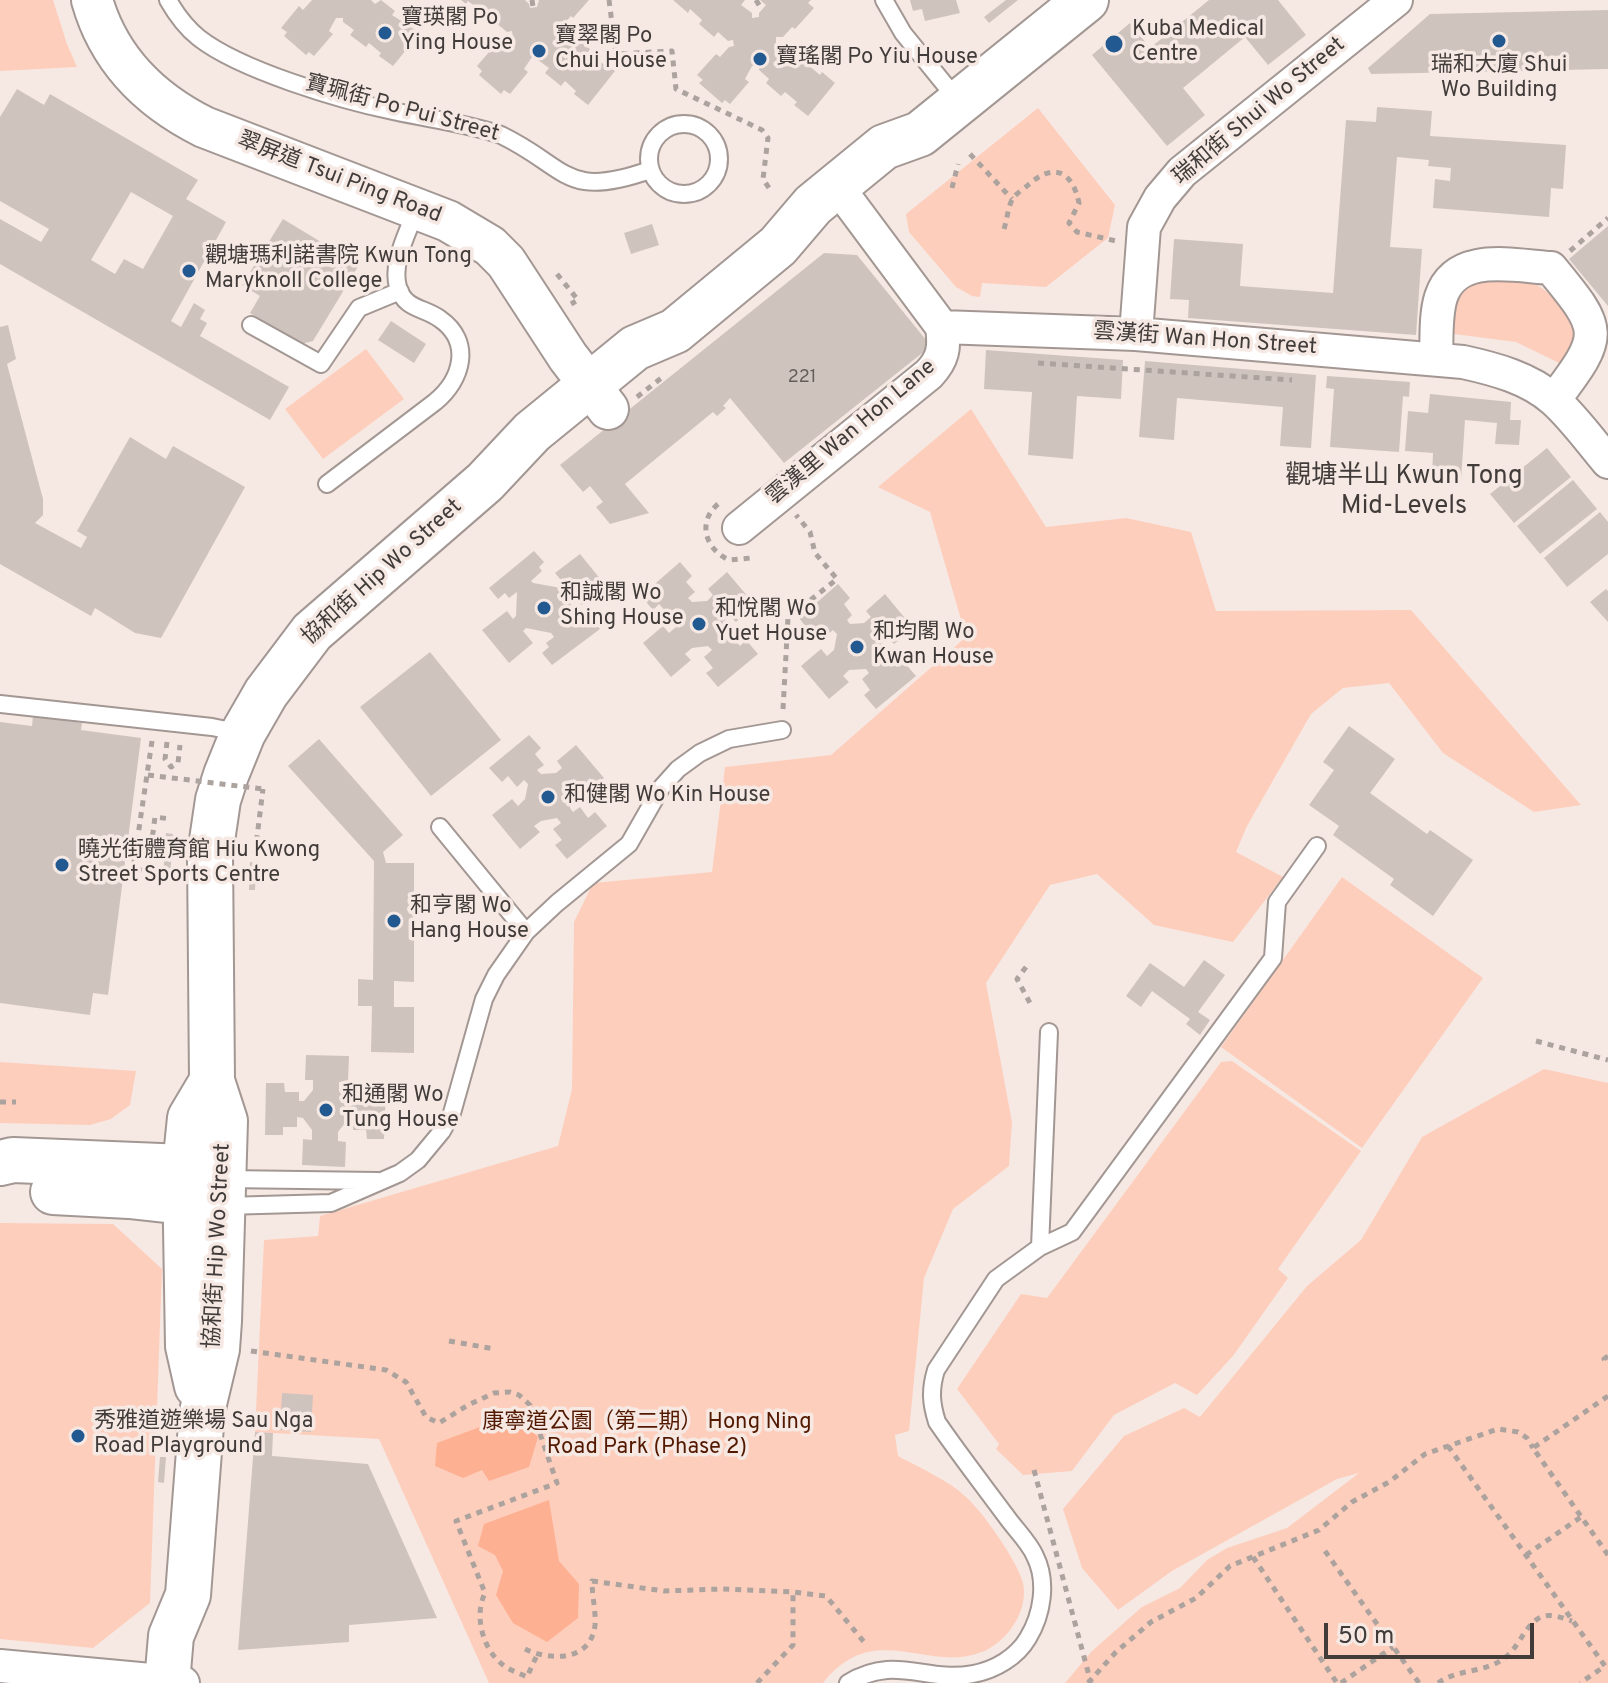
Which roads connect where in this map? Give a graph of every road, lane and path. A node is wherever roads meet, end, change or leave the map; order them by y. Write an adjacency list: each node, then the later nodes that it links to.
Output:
1 (92, 0): 17 (street, 翠屏道 Tsui Ping Road)
2 (168, 0): 12 (lane, 寶珮街 Po Pui Street)
3 (609, 0): 14 (path)
4 (756, 0): 8 (path)
5 (884, 0): 9 (lane)
6 (1086, 0): 9 (main road, 協和街 Hip Wo Street)
7 (1396, 0): 25 (street, 瑞和街 Shui Wo Street)
8 (762, 10)
9 (959, 103): 15 (main road, 協和街 Hip Wo Street)
10 (970, 154): 16 (path)
11 (958, 164): 13 (path)
12 (650, 170): 12 (lane)
13 (952, 188)
14 (771, 191)
15 (846, 198): 24 (street); 29 (main road, 協和街 Hip Wo Street)
16 (1012, 199): 19 (path); 20 (path)
17 (417, 209): 22 (lane); 29 (street, 翠屏道 Tsui Ping Road)
18 (1608, 218): 21 (path)
19 (1004, 229)
20 (1124, 243)
21 (1561, 259)
22 (400, 291): 23 (lane); 32 (lane)
23 (251, 325)
24 (942, 327): 25 (street, 雲漢街 Wan Hon Street); 34 (street, 雲漢里 Wan Hon Lane)
25 (1136, 334): 26 (street, 雲漢街 Wan Hon Street)
26 (1436, 359): 30 (street, 雲漢街 Wan Hon Street); 30 (street)
27 (1037, 363): 28 (path)
28 (1307, 381)
29 (598, 397): 38 (main road, 協和街 Hip Wo Street)
30 (1554, 400): 31 (street, 雲漢街 Wan Hon Street)
31 (1608, 462)
32 (327, 484)
33 (790, 507): 37 (path)
34 (739, 528)
35 (0, 704): 36 (lane)
36 (183, 726): 38 (lane); 39 (path)
37 (782, 730): 44 (lane)
38 (243, 733): 55 (main road, 協和街 Hip Wo Street)
39 (148, 775): 40 (path); 43 (path, bridge)
40 (171, 819)
41 (440, 827): 44 (lane)
42 (1317, 846): 56 (lane)
43 (255, 853)
44 (526, 932): 53 (lane)
45 (1026, 967): 46 (path)
46 (1030, 1003)
47 (1049, 1032): 56 (lane)
48 (1536, 1041): 49 (path)
49 (1608, 1060)
50 (0, 1102): 51 (path)
51 (16, 1102)
52 (0, 1163): 55 (main road)
53 (384, 1181): 55 (lane); 55 (lane)
54 (0, 1187): 55 (main road)
55 (203, 1188): 79 (main road, 協和街 Hip Wo Street)
56 (1040, 1247): 81 (lane)
57 (449, 1341): 58 (path)
58 (495, 1349)
59 (238, 1350): 76 (path)
60 (1608, 1356): 61 (path)
61 (1608, 1364)
62 (1608, 1396): 64 (path)
63 (1448, 1446): 64 (path); 68 (path); 70 (path)
64 (1533, 1448): 66 (path)
65 (1034, 1470): 82 (path, bridge)
66 (1581, 1517): 68 (path); 69 (path)
67 (1325, 1551): 74 (path)
68 (1526, 1555): 72 (path)
69 (1608, 1555)
70 (1253, 1557): 82 (path); 83 (path)
71 (793, 1592): 73 (path); 76 (path); 80 (path)
72 (1574, 1621): 78 (path); 85 (path)
73 (864, 1642)
74 (1393, 1647): 83 (path); 84 (path)
75 (525, 1649): 76 (path)
76 (537, 1655)
77 (0, 1666): 79 (street)
78 (1607, 1668): 86 (path)
79 (178, 1683)
80 (757, 1683)
81 (848, 1683)
82 (1090, 1683)
83 (1339, 1683)
84 (1419, 1683)
85 (1438, 1683)
86 (1580, 1683)

